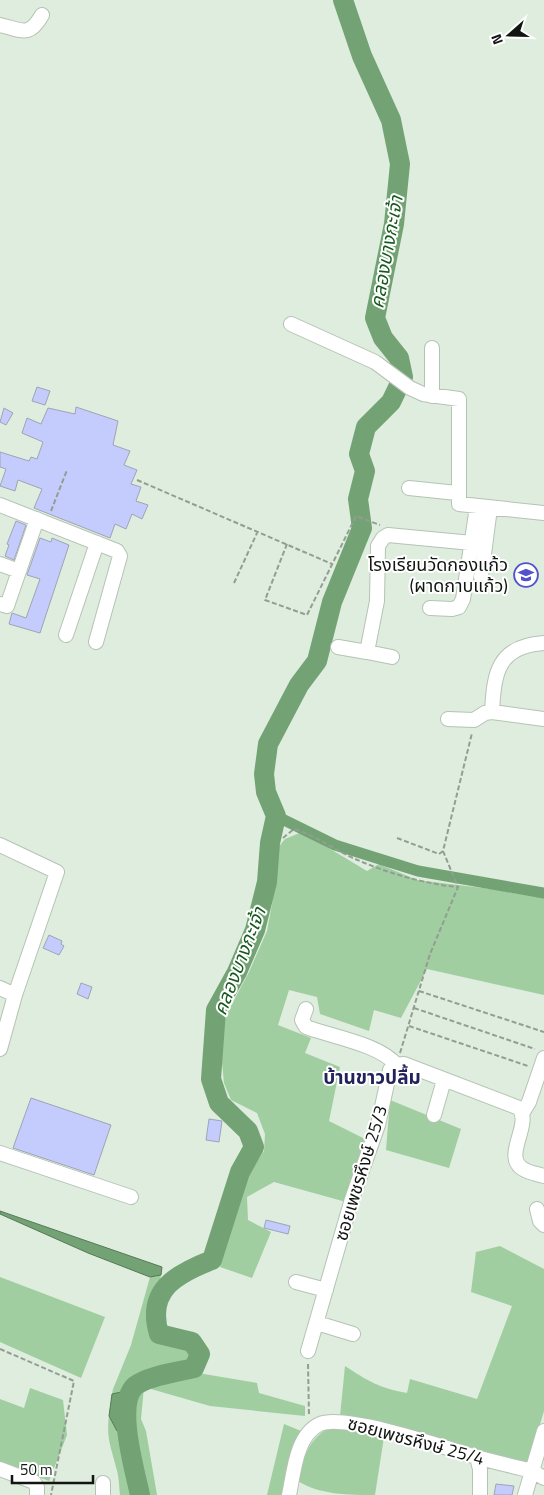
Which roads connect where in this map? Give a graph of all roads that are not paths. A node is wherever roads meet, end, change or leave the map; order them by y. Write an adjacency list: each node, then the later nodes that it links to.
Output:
1 (42, 15): 2 (street)
2 (0, 25)
3 (291, 324): 5 (street)
4 (432, 348): 5 (street)
5 (432, 396): 7 (street)
6 (409, 488): 7 (street)
7 (457, 493): 9 (street)
8 (0, 505): 11 (street)
9 (484, 508): 10 (street); 13 (street); 16 (street)
10 (544, 512)
11 (42, 521): 12 (street); 15 (street)
12 (97, 543): 19 (street); 20 (street)
13 (472, 543): 18 (street); 23 (street)
14 (0, 564): 15 (street)
15 (19, 571): 17 (street)
16 (481, 577)
17 (0, 604)
18 (430, 608)
19 (66, 635)
20 (96, 642)
21 (544, 643): 25 (street)
22 (338, 647): 23 (street)
23 (367, 652): 24 (street)
24 (392, 657)
25 (492, 712): 26 (street); 27 (street)
26 (448, 719)
27 (544, 719)
28 (0, 845): 30 (street)
29 (0, 988): 30 (street)
30 (15, 995): 32 (street)
31 (306, 1009): 34 (street)
32 (0, 1049)
33 (540, 1059): 36 (street)
34 (396, 1065): 35 (street); 44 (street, ซอยเพชรหึงษ์ 25/3)
35 (444, 1080): 36 (street); 37 (street)
36 (523, 1112): 39 (street)
37 (434, 1115)
38 (0, 1153): 40 (street)
39 (544, 1176)
40 (131, 1197)
41 (537, 1209): 42 (street)
42 (544, 1225)
43 (296, 1282): 44 (street)
44 (326, 1290): 45 (street, ซอยเพชรหึงษ์ 25/3)
45 (317, 1323): 46 (street); 47 (street, ซอยเพชรหึงษ์ 25/3)
46 (353, 1334)
47 (308, 1351)
48 (544, 1431): 51 (street)
49 (477, 1457): 51 (street, ซอยเพชรหึงษ์ 25/4); 53 (street, ซอยเพชรหึงษ์ 25/4); 54 (street)
50 (0, 1470): 52 (street)
51 (538, 1474): 55 (street)
52 (38, 1495)
53 (289, 1495)
54 (480, 1495)
55 (526, 1495)

